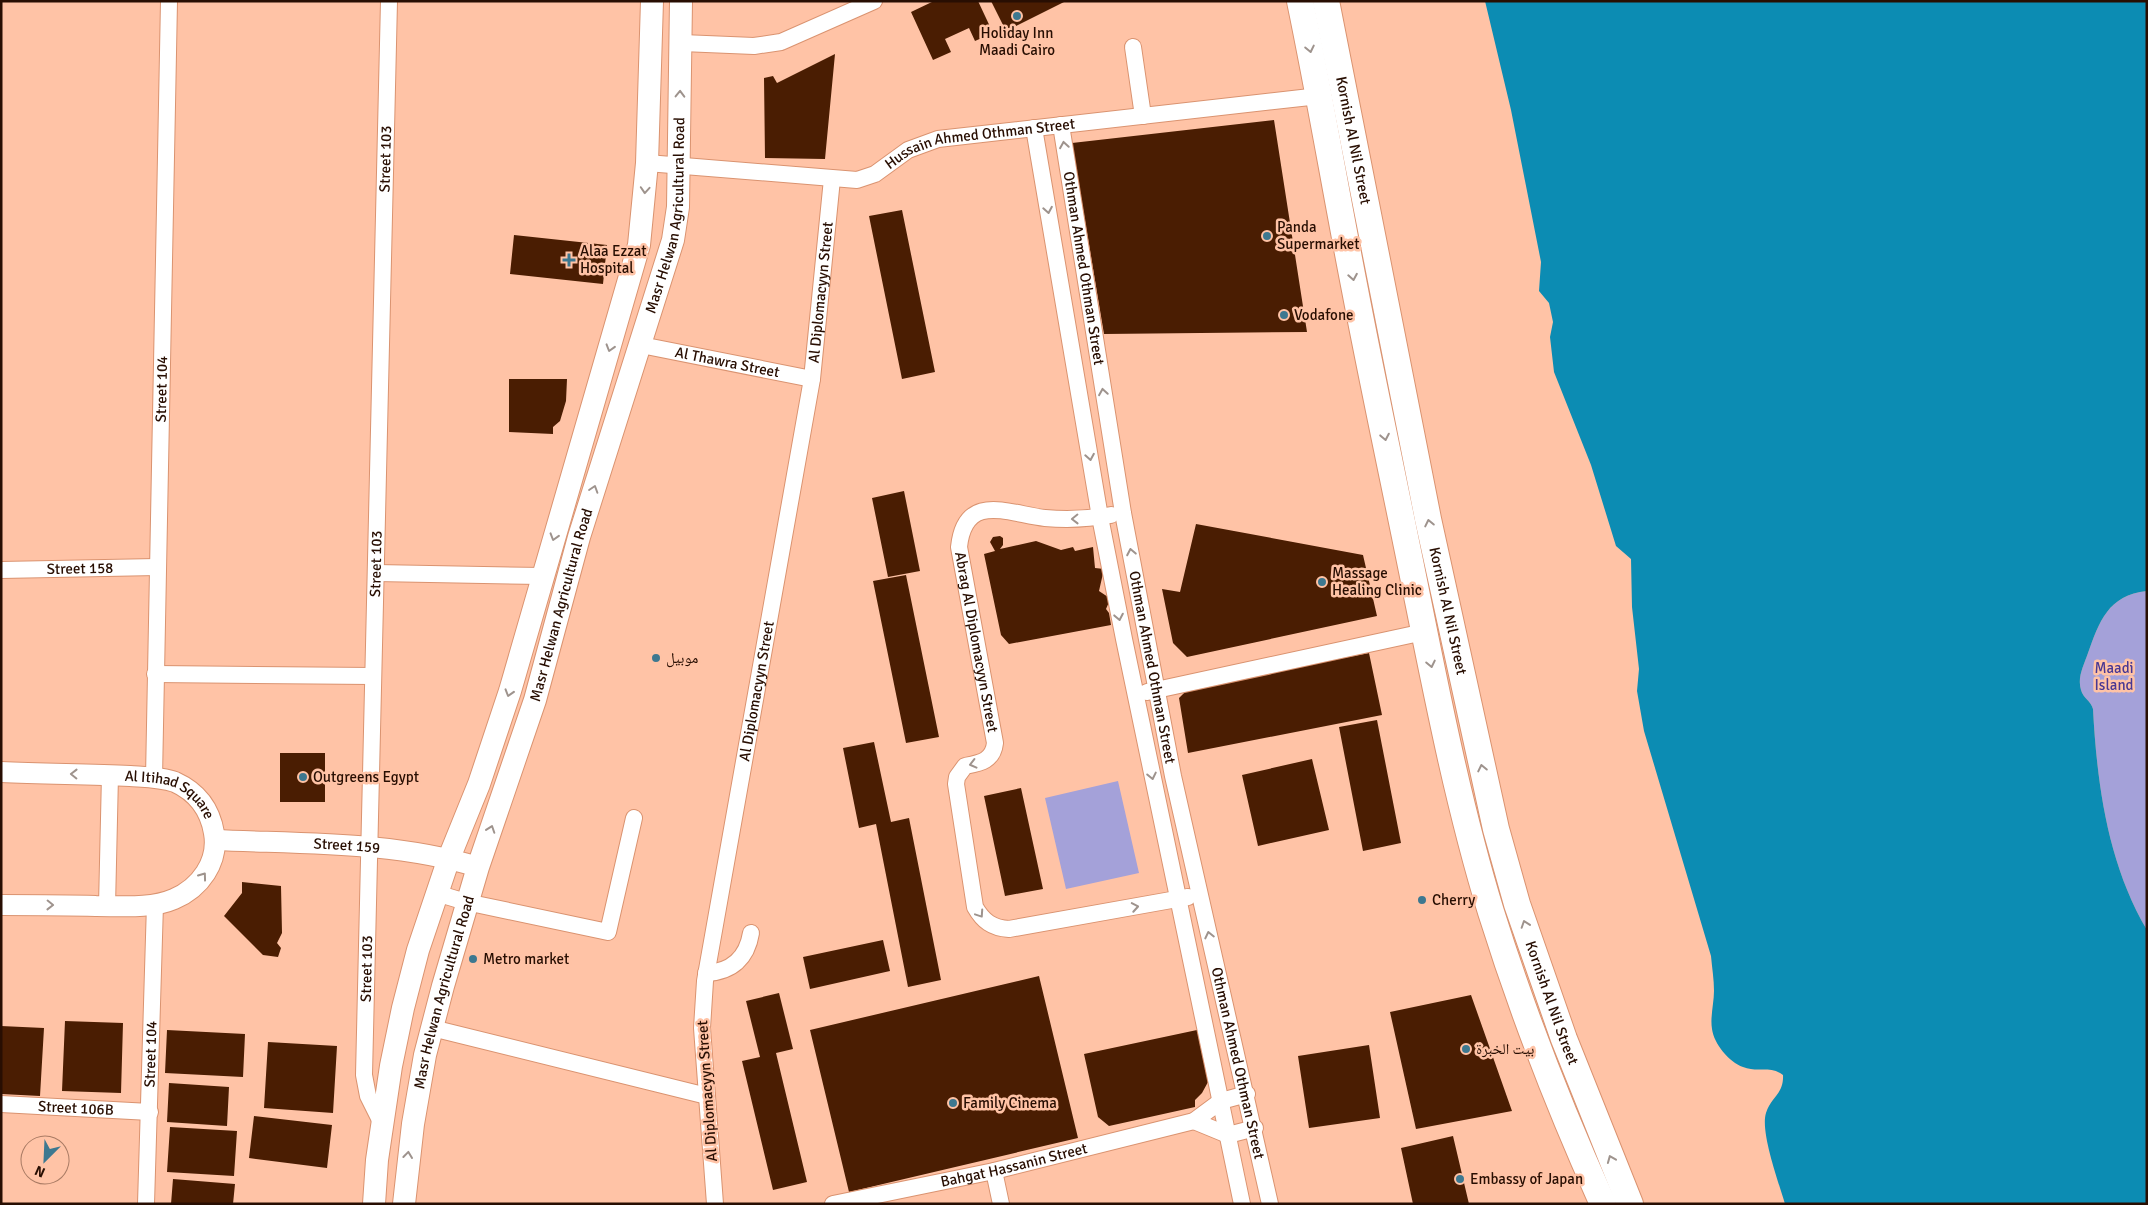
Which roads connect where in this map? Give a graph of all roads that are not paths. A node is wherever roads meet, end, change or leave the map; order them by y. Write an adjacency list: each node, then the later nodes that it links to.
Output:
1 (169, 1): 23 (street, Street 104)
2 (389, 1): 25 (street, Street 103)
3 (652, 1): 14 (main road, Masr Helwan Agricultural Road)
4 (681, 1): 8 (main road, Masr Helwan Agricultural Road)
5 (874, 1): 8 (street)
6 (1300, 1): 10 (highway, Kornish Al Nil Street, one-way to 10)
7 (1326, 1): 69 (highway, Kornish Al Nil Street, one-way to 7)
8 (682, 44): 15 (main road, Masr Helwan Agricultural Road, one-way to 8)
9 (1134, 47): 11 (street)
10 (1319, 96): 11 (street, Hussain Ahmed Othman Street); 27 (highway, Kornish Al Nil Street, one-way to 27)
11 (1143, 116): 12 (street, Hussain Ahmed Othman Street)
12 (1061, 125): 13 (street, Hussain Ahmed Othman Street); 17 (street, Othman Ahmed Othman Street, one-way to 12)
13 (1034, 128): 16 (street, Hussain Ahmed Othman Street); 18 (street, Othman Ahmed Othman Street, one-way to 18)
14 (647, 163): 15 (street, Hussain Ahmed Othman Street); 26 (main road, Masr Helwan Agricultural Road, one-way to 26)
15 (679, 166): 16 (street, Hussain Ahmed Othman Street); 19 (main road, Masr Helwan Agricultural Road)
16 (832, 179): 20 (street, Al Diplomacyyn Street)
17 (1093, 326): 18 (street); 21 (street, Othman Ahmed Othman Street, one-way to 17)
18 (1068, 329): 22 (street, Othman Ahmed Othman Street, one-way to 22)
19 (641, 345): 20 (street, Al Thawra Street); 39 (main road, Masr Helwan Agricultural Road, one-way to 19)
20 (812, 379): 48 (street, Al Diplomacyyn Street)
21 (1123, 513): 22 (street, Abrag Al Diplomacyyn Street); 30 (street, Othman Ahmed Othman Street, one-way to 21)
22 (1100, 517): 31 (street, Othman Ahmed Othman Street, one-way to 31); 42 (street, Abrag Al Diplomacyyn Street, one-way to 42)
23 (157, 566): 24 (street, Street 158); 28 (street, Street 104)
24 (1, 570)
25 (376, 573): 26 (street); 29 (street, Street 103)
26 (542, 576): 38 (main road, Masr Helwan Agricultural Road, one-way to 38)
27 (1424, 632): 30 (street); 68 (highway, Kornish Al Nil Street, one-way to 68)
28 (156, 674): 29 (street); 34 (street, Street 104)
29 (373, 676): 37 (street, Street 103)
30 (1157, 690): 31 (street); 41 (street, Othman Ahmed Othman Street)
31 (1135, 695): 42 (street, Othman Ahmed Othman Street, one-way to 42)
32 (1, 772): 33 (street, Al Itihad Square, one-way to 32)
33 (110, 775): 34 (street, Al Itihad Square); 46 (street)
34 (154, 778): 36 (street, Al Itihad Square)
35 (634, 818): 43 (street)
36 (215, 840): 37 (street, Street 159); 44 (street, Al Itihad Square, one-way to 36)
37 (370, 847): 38 (street, Street 159); 56 (street, Street 103)
38 (449, 858): 39 (street, Street 159); 40 (main road, Masr Helwan Agricultural Road)
39 (478, 866): 43 (main road, Masr Helwan Agricultural Road)
40 (436, 893): 43 (street); 56 (main road, Masr Helwan Agricultural Road)
41 (1199, 895): 42 (street, Abrag Al Diplomacyyn Street); 50 (street, Othman Ahmed Othman Street, one-way to 41)
42 (1179, 899): 52 (street, Othman Ahmed Othman Street)
43 (466, 902): 49 (main road, Masr Helwan Agricultural Road)
44 (155, 904): 46 (street, Al Itihad Square); 54 (street, Street 104)
45 (1, 905): 46 (street, Al Itihad Square, one-way to 46)
46 (107, 906)
47 (752, 933): 48 (street)
48 (706, 973): 51 (street, Al Diplomacyyn Street)
49 (432, 1028): 51 (street); 62 (main road, Masr Helwan Agricultural Road, one-way to 49)
50 (1247, 1094): 52 (street); 57 (street, Othman Ahmed Othman Street)
51 (707, 1096): 63 (street, Al Diplomacyyn Street)
52 (1221, 1101): 55 (street, Bahgat Hassanin Street); 58 (street, Othman Ahmed Othman Street)
53 (1, 1104): 54 (street, Street 106B)
54 (150, 1112): 60 (street, Street 104)
55 (1194, 1121): 58 (street); 59 (street, Bahgat Hassanin Street)
56 (382, 1124): 61 (main road, Masr Helwan Agricultural Road)
57 (1255, 1128): 58 (street); 67 (street, Othman Ahmed Othman Street)
58 (1228, 1134): 66 (street, Othman Ahmed Othman Street)
59 (994, 1171): 64 (street, Bahgat Hassanin Street); 65 (street)
60 (146, 1204)
61 (375, 1204)
62 (404, 1204)
63 (715, 1204)
64 (834, 1204)
65 (1001, 1204)
66 (1242, 1204)
67 (1270, 1204)
68 (1603, 1204)
69 (1630, 1204)

